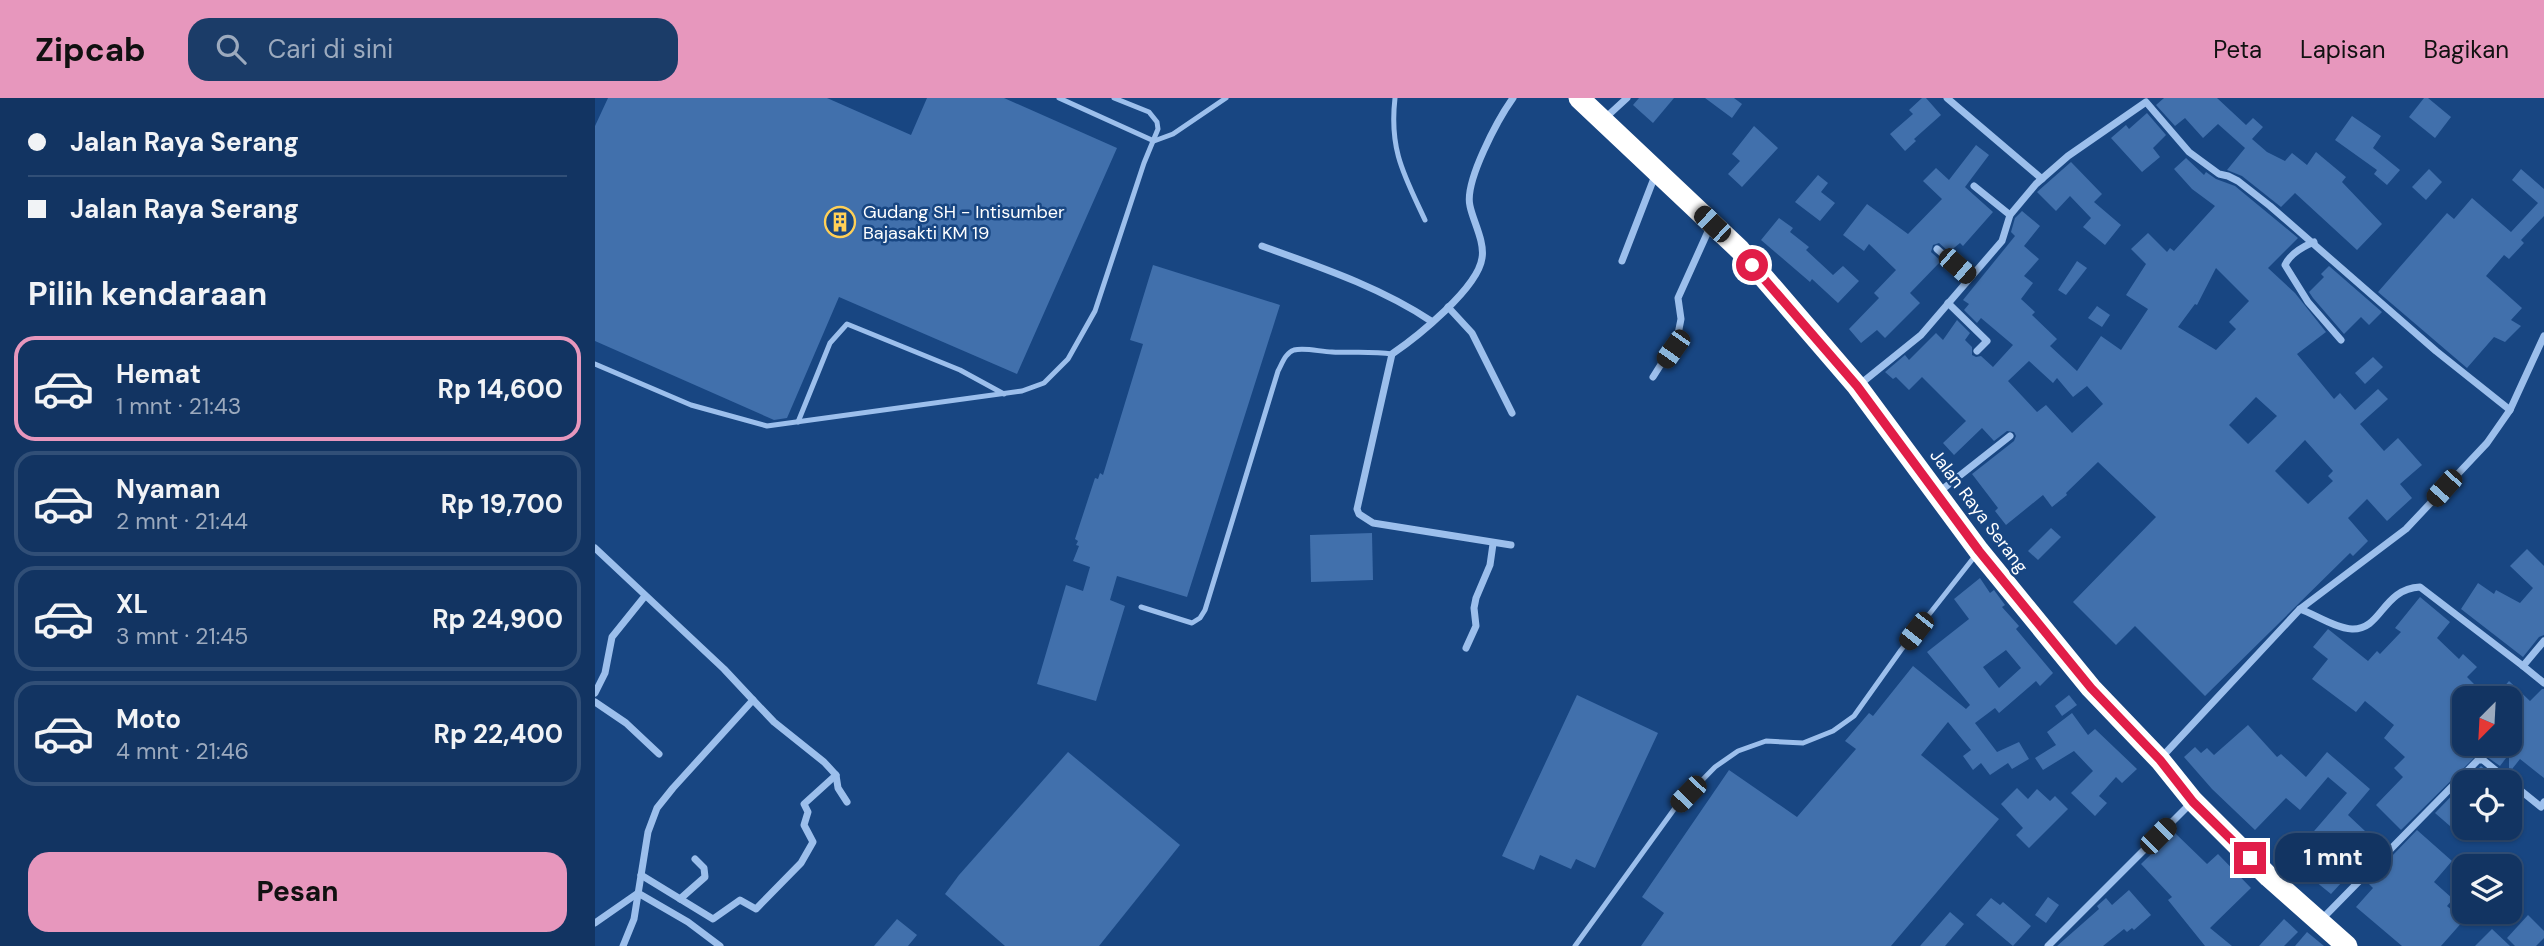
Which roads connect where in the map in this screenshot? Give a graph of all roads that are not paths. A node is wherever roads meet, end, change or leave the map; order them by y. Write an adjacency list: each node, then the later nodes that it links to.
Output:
1 (1059, 98): 11 (lane)
2 (1114, 98): 11 (lane)
3 (1226, 98): 11 (lane)
4 (1395, 98): 16 (lane)
5 (1513, 98): 24 (street)
6 (1579, 98): 10 (highway, Jalan Raya Serang)
7 (1627, 98): 10 (street)
8 (1947, 98): 13 (street)
9 (2149, 100): 13 (street); 18 (street)
10 (1603, 120): 12 (highway, Jalan Raya Serang)
11 (1154, 141): 33 (lane)
12 (1657, 171): 17 (highway, Jalan Raya Serang); 21 (street)
13 (2042, 179): 15 (street)
14 (1974, 186): 15 (street)
15 (2010, 215): 22 (street)
16 (1425, 220)
17 (1712, 224): 31 (street); 32 (highway, Jalan Raya Serang)
18 (2313, 242): 27 (street); 34 (street)
19 (1262, 246): 25 (street)
20 (1937, 249): 22 (street)
21 (1622, 261)
22 (1970, 278): 23 (street)
23 (1948, 303): 28 (street); 32 (street)
24 (1448, 307): 25 (street); 35 (street)
25 (1431, 321): 29 (street)
26 (2544, 336): 34 (street)
27 (2341, 340)
28 (1977, 351)
29 (1392, 354): 39 (street); 44 (lane)
30 (595, 364): 36 (lane)
31 (1653, 377)
32 (1857, 386): 38 (highway, Jalan Raya Serang)
33 (1004, 394): 36 (lane); 36 (lane)
34 (2510, 410): 45 (street)
35 (1512, 413)
36 (798, 422)
37 (2010, 436): 38 (street)
38 (1937, 494): 42 (highway, Jalan Raya Serang)
39 (1493, 544): 40 (street); 47 (street)
40 (1511, 545)
41 (595, 548): 43 (street)
42 (1979, 551): 54 (highway, Jalan Raya Serang); 67 (lane)
43 (645, 596): 50 (street); 51 (street)
44 (1141, 607)
45 (2300, 609): 48 (street); 54 (street)
46 (2544, 641): 48 (street)
47 (1466, 648)
48 (2523, 666): 49 (street)
49 (2544, 683)
50 (595, 693)
51 (753, 700): 55 (street); 60 (street)
52 (595, 702): 53 (street)
53 (659, 754)
54 (2160, 760): 57 (highway, Jalan Raya Serang)
55 (836, 775): 56 (street); 62 (street)
56 (847, 802)
57 (2193, 802): 63 (highway, Jalan Raya Serang); 68 (street)
58 (2543, 806): 63 (street)
59 (695, 859): 62 (street)
60 (641, 876): 61 (street); 62 (street)
61 (638, 893): 64 (street); 65 (street); 66 (street)
62 (680, 900)
63 (2319, 922): 69 (highway, Jalan Raya Serang)
64 (595, 923)
65 (623, 946)
66 (720, 946)
67 (1575, 946)
68 (2048, 946)
69 (2347, 946)

